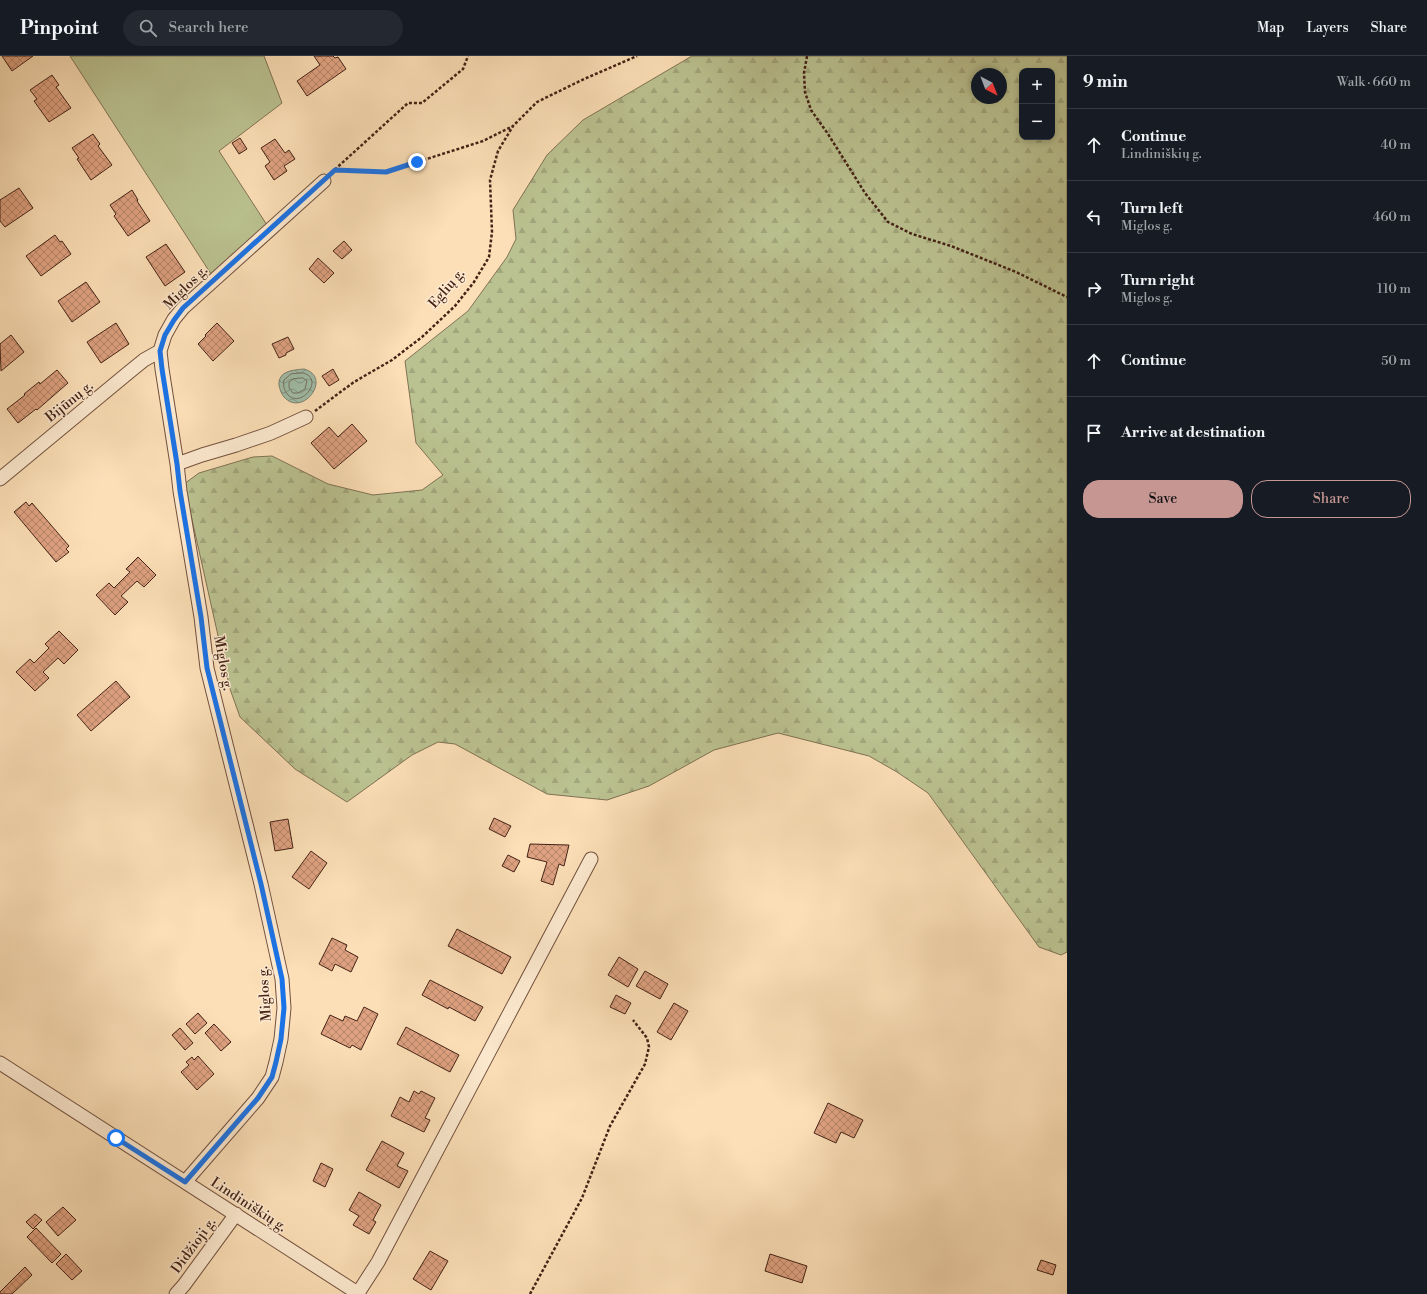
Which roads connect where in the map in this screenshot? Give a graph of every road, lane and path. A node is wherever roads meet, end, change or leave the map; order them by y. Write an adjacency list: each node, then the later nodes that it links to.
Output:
1 (468, 56): 5 (path)
2 (636, 56): 4 (path, Eglių g.)
3 (807, 56): 7 (path)
4 (513, 126): 5 (path); 9 (path, Eglių g.)
5 (335, 170): 6 (path)
6 (324, 181): 8 (street, Miglos g.)
7 (1067, 297)
8 (160, 351): 10 (street, Miglos g.); 11 (street, Bijūnų g.)
9 (306, 417): 10 (street)
10 (177, 464): 15 (street, Miglos g.)
11 (0, 479)
12 (591, 859): 18 (street)
13 (634, 1020): 19 (path)
14 (0, 1063): 15 (street, Lindiniškių g.)
15 (185, 1182): 16 (street, Lindiniškių g.)
16 (236, 1214): 17 (street, Didžioji g.); 18 (street, Lindiniškių g.)
17 (176, 1294)
18 (358, 1294)
19 (530, 1294)

